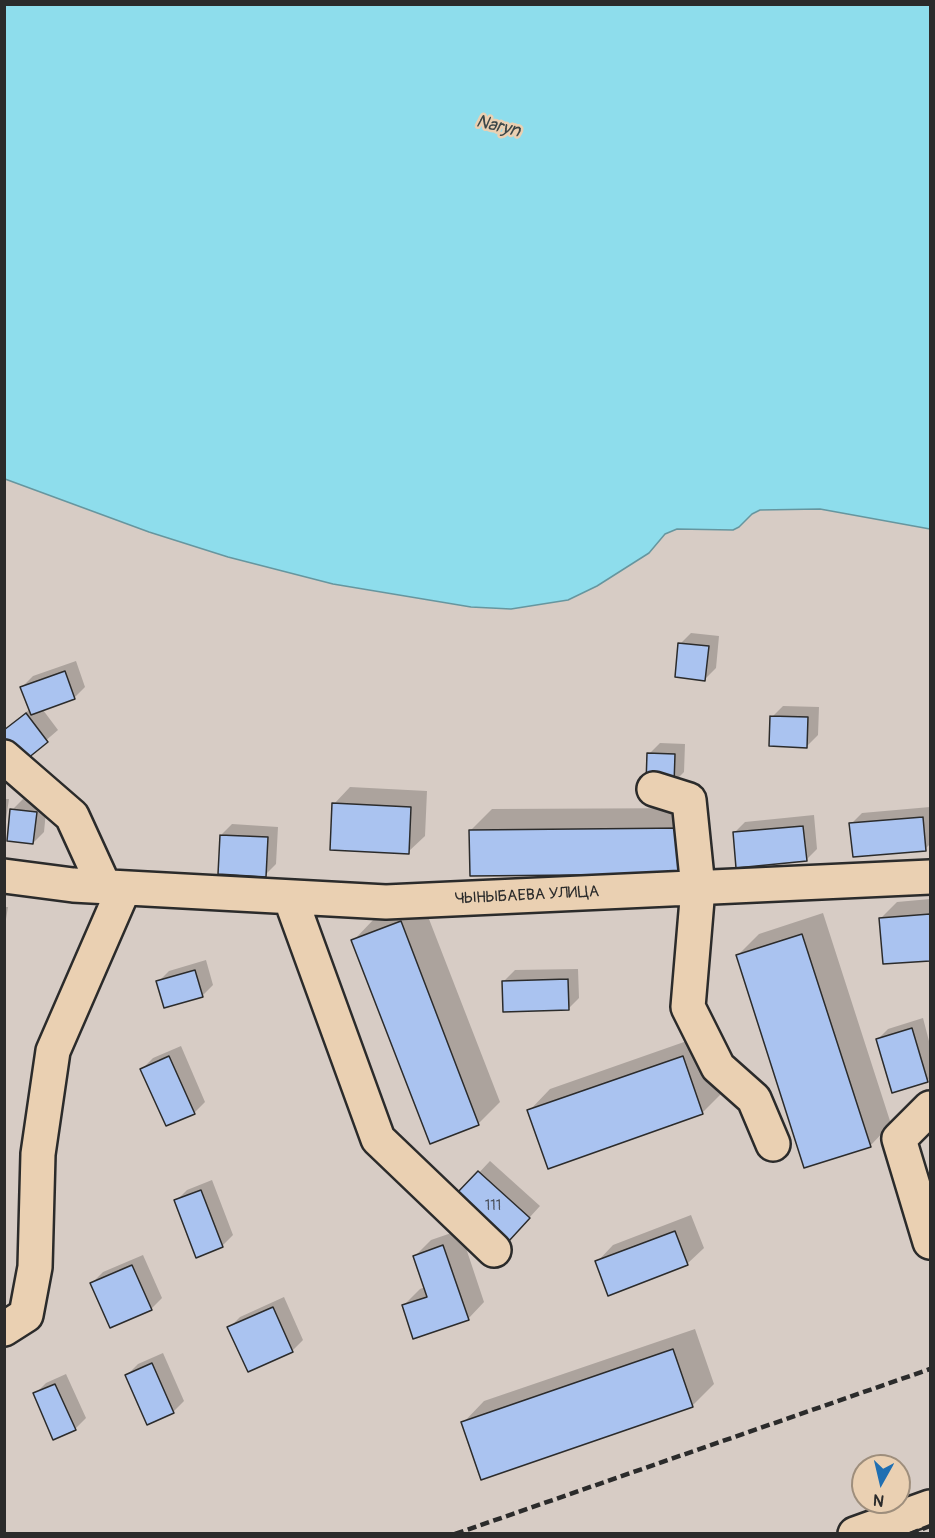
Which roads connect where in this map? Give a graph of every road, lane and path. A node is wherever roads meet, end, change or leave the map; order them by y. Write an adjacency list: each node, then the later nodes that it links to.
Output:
1 (4, 757): 5 (street)
2 (654, 789): 6 (street)
3 (4, 876): 5 (street, ЧЫНЫБАЕВА УЛИЦА)
4 (930, 877): 6 (street, ЧЫНЫБАЕВА УЛИЦА)
5 (114, 887): 7 (street, ЧЫНЫБАЕВА УЛИЦА); 12 (street)
6 (698, 888): 7 (street, ЧЫНЫБАЕВА УЛИЦА); 9 (street)
7 (290, 897): 11 (street)
8 (930, 1108): 10 (street)
9 (773, 1144)
10 (930, 1242)
11 (495, 1250)
12 (4, 1329)
13 (930, 1507): 14 (street)
14 (855, 1533)

